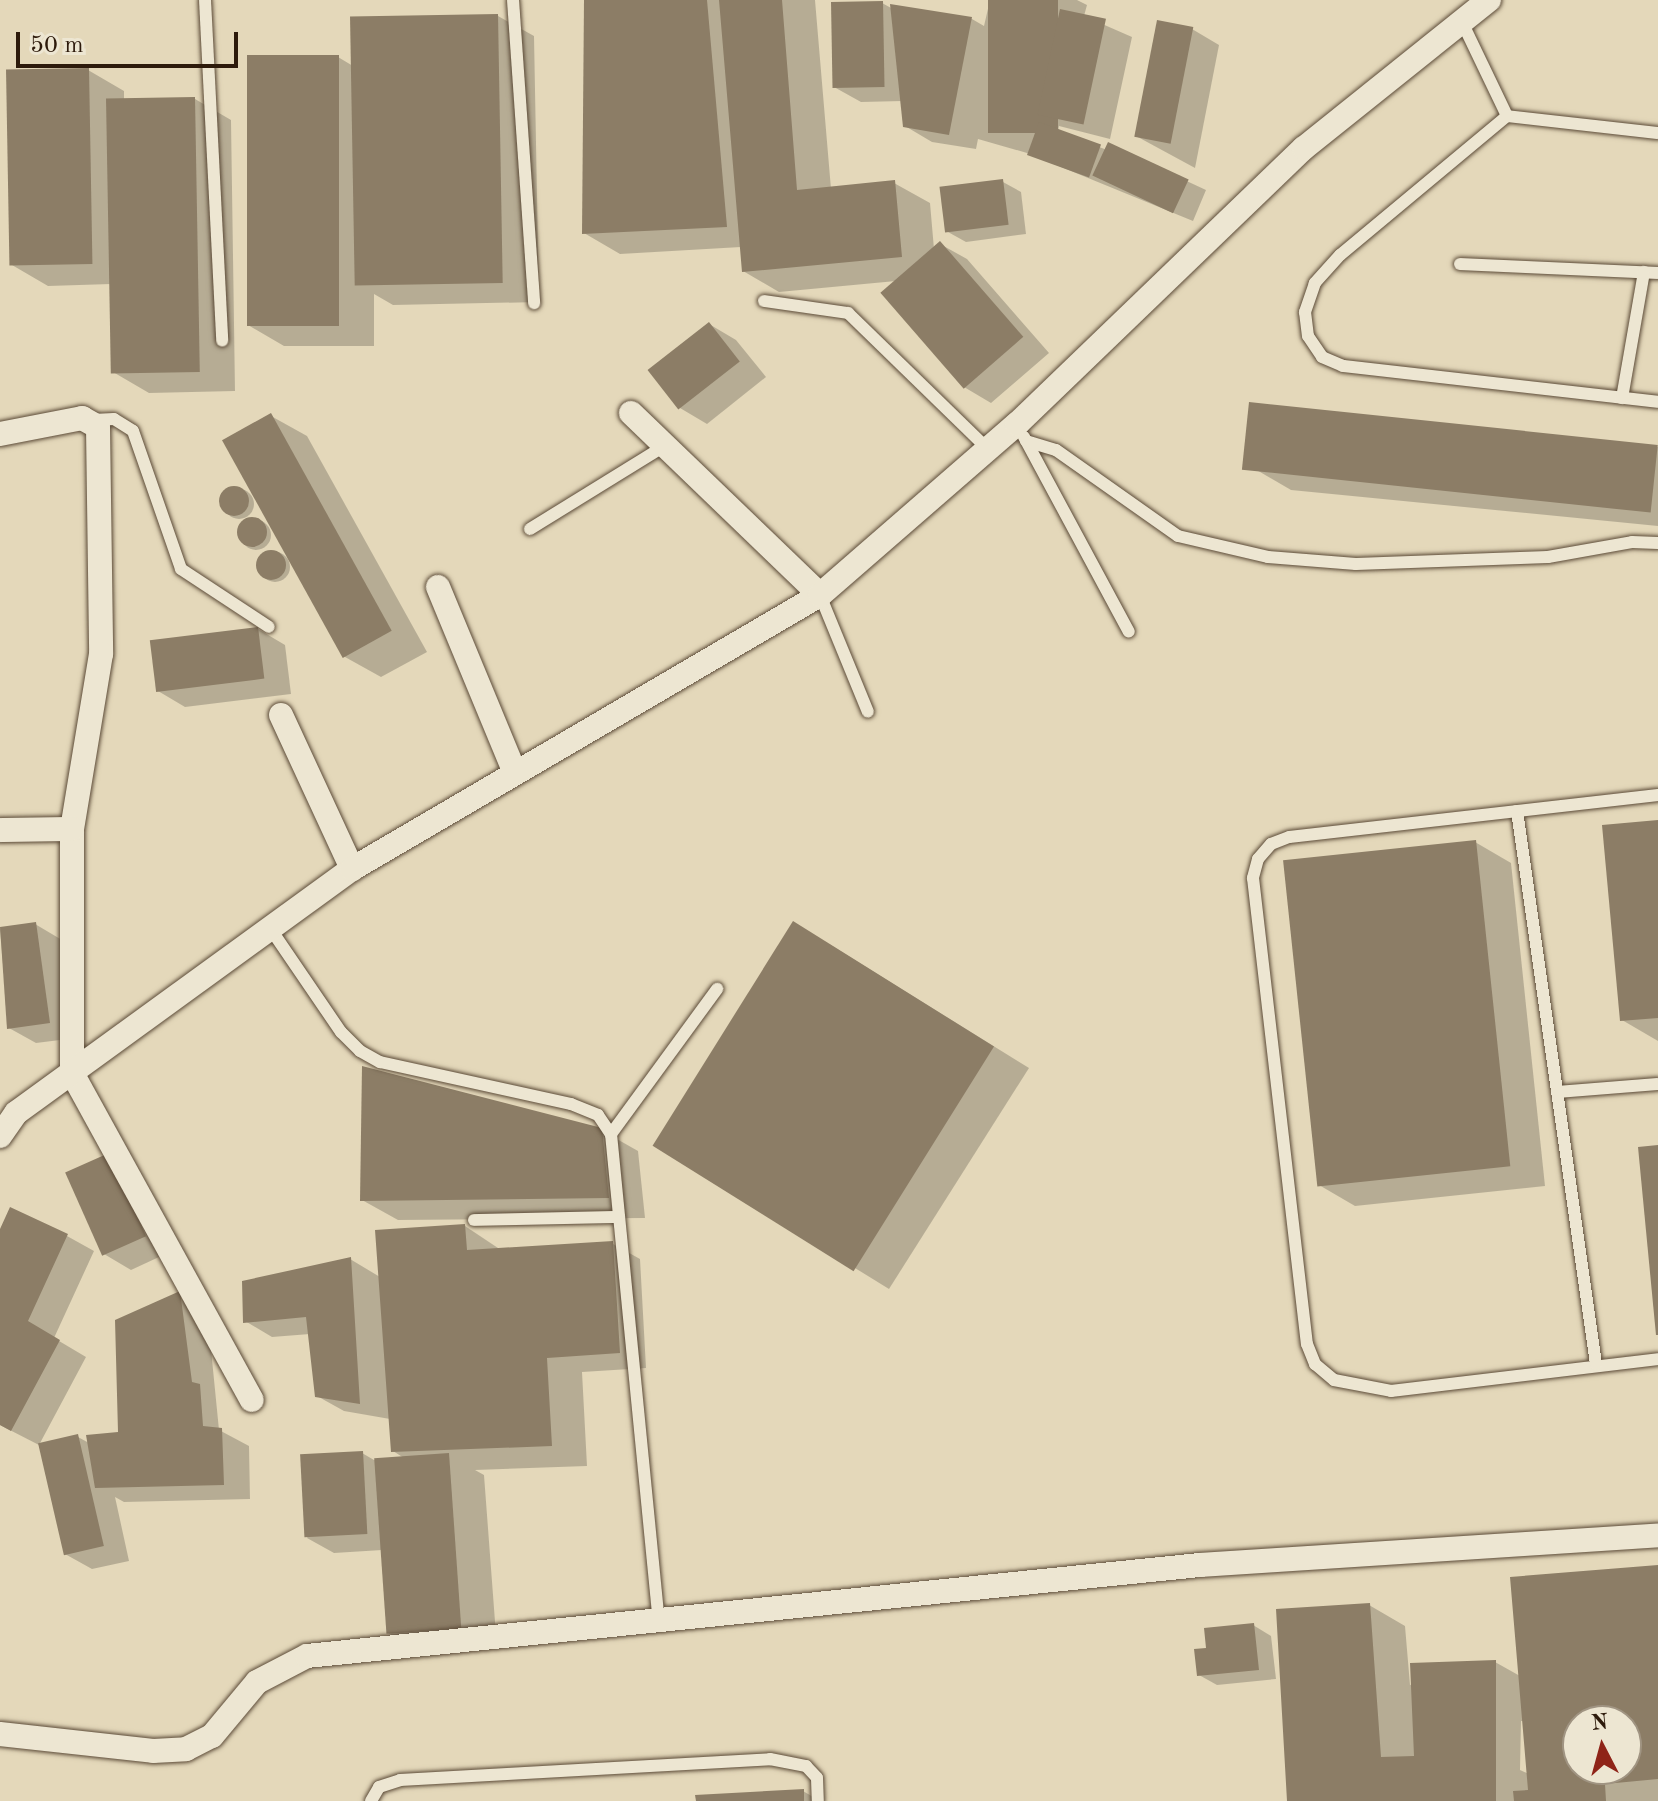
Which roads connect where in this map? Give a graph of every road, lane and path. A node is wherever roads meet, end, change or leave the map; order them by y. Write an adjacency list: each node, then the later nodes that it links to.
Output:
1 (205, 0): 12 (lane)
2 (513, 0): 11 (lane)
3 (1489, 0): 4 (street)
4 (1463, 24): 5 (lane); 17 (street)
5 (1507, 116): 6 (lane); 13 (lane)
6 (1658, 133)
7 (1460, 264): 8 (lane)
8 (1644, 272): 9 (lane); 13 (lane)
9 (1658, 273)
10 (764, 301): 20 (lane)
11 (534, 303)
12 (222, 341)
13 (1622, 398): 14 (lane)
14 (1658, 402)
15 (631, 413): 19 (street)
16 (93, 420): 18 (street); 25 (lane); 32 (street)
17 (1021, 433): 20 (street); 22 (lane); 26 (lane)
18 (0, 434)
19 (663, 447): 21 (lane); 24 (street)
20 (987, 448): 24 (street)
21 (530, 529)
22 (1658, 543)
23 (438, 587): 29 (street)
24 (820, 595): 27 (lane); 29 (street)
25 (269, 627)
26 (1129, 632)
27 (868, 712)
28 (281, 715): 34 (street)
29 (515, 773): 34 (street)
30 (1658, 795): 31 (lane)
31 (1517, 811): 39 (lane); 46 (lane)
32 (72, 829): 33 (street); 37 (street)
33 (0, 830)
34 (352, 869): 35 (street)
35 (270, 928): 37 (street); 41 (lane)
36 (717, 989): 41 (lane)
37 (72, 1073): 40 (street); 47 (street)
38 (1658, 1084): 39 (lane)
39 (1557, 1092): 46 (lane)
40 (8, 1110): 42 (street)
41 (611, 1134): 43 (lane)
42 (0, 1136)
43 (619, 1217): 44 (lane); 49 (lane)
44 (474, 1220)
45 (1658, 1359): 46 (lane)
46 (1596, 1364)
47 (252, 1400)
48 (1658, 1535): 49 (street)
49 (659, 1620): 50 (street)
50 (0, 1734)
51 (371, 1801): 52 (lane)
52 (818, 1801)

